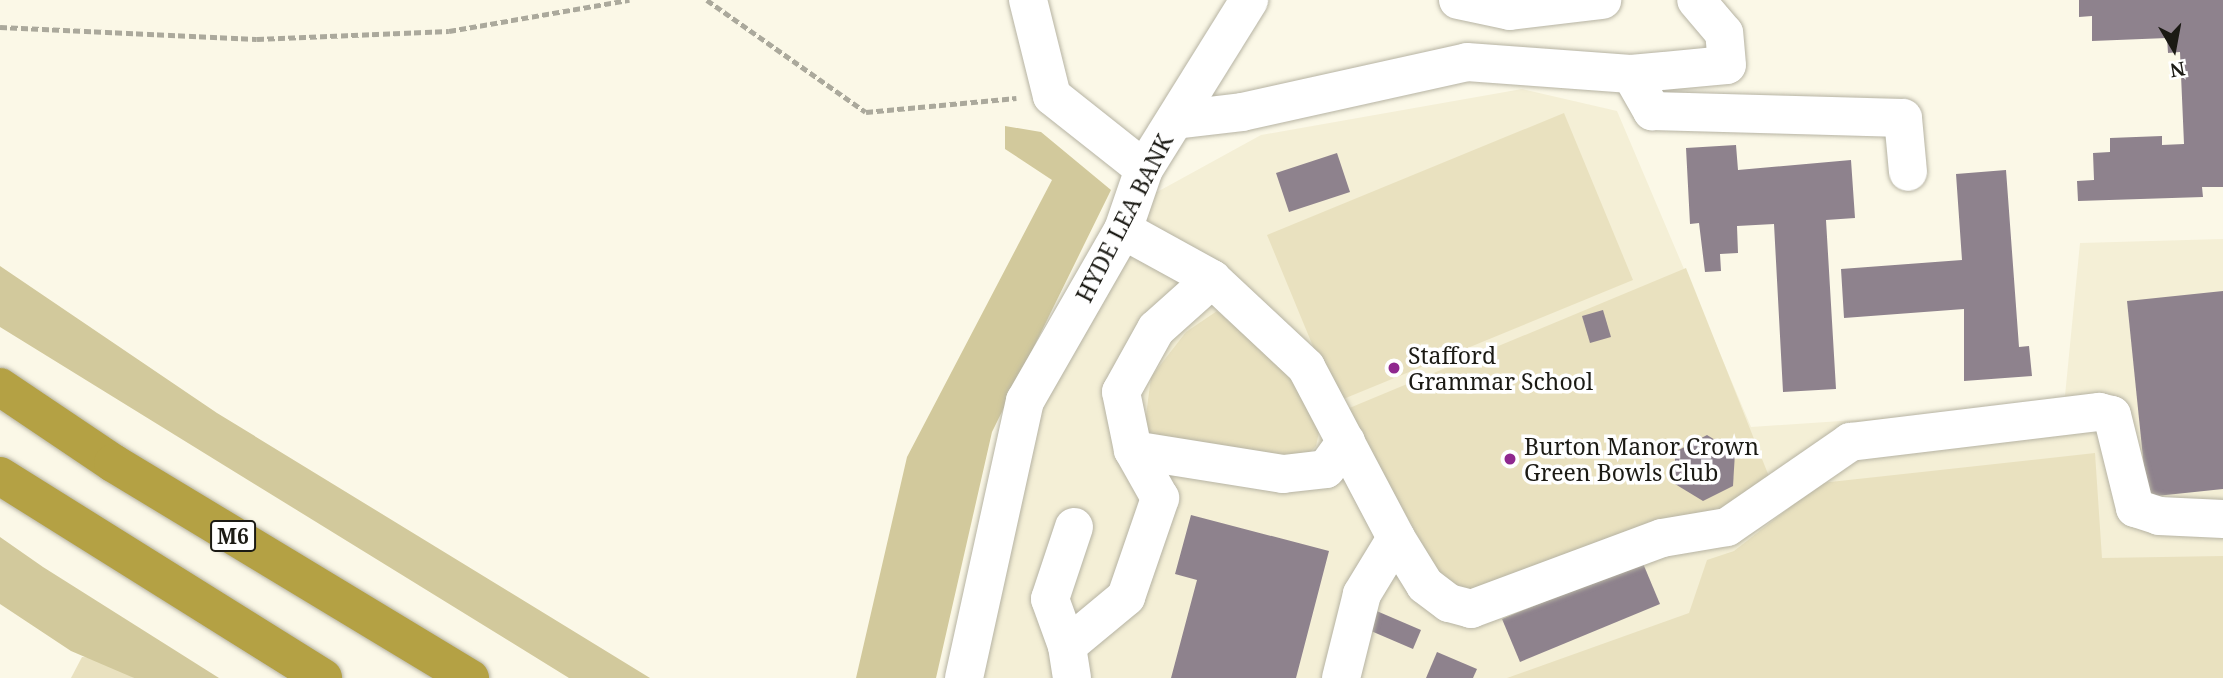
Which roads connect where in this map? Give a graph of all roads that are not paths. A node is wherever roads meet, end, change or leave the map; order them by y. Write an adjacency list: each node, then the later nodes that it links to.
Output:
1 (1249, 0): 7 (street, HYDE LEA BANK)
2 (1458, 0): 3 (street)
3 (1602, 0)
4 (1696, 0): 6 (street)
5 (1035, 5): 8 (street)
6 (1631, 74): 7 (street); 9 (street)
7 (1175, 120): 8 (street, HYDE LEA BANK)
8 (1144, 169): 10 (street, HYDE LEA BANK)
9 (1908, 172)
10 (1123, 230): 11 (street); 22 (street, HYDE LEA BANK)
11 (1212, 279): 13 (street); 14 (street)
12 (0, 387): 21 (highway, M6)
13 (1346, 441): 14 (street); 18 (street)
14 (1133, 450): 19 (street)
15 (0, 476): 20 (highway)
16 (2223, 519): 18 (street)
17 (1074, 527): 19 (street)
18 (1396, 538): 23 (street)
19 (1069, 662)
20 (323, 678)
21 (470, 678)
22 (964, 678)
23 (1341, 678)

